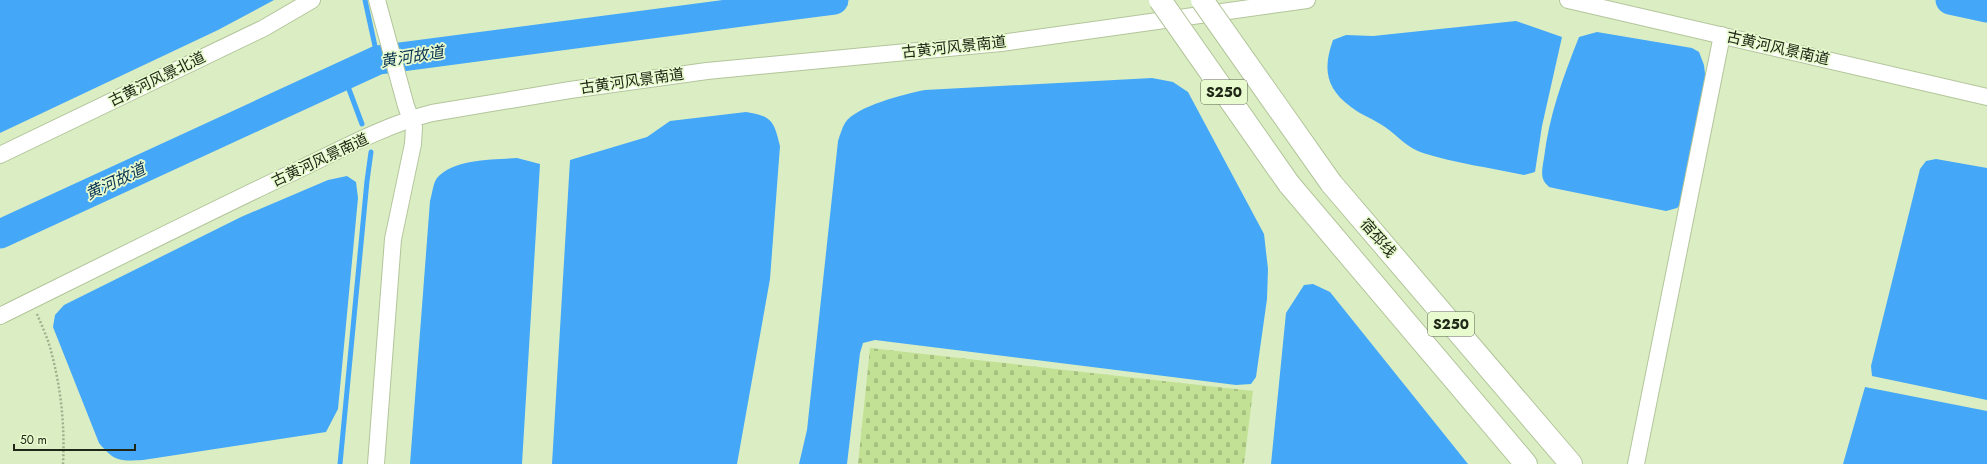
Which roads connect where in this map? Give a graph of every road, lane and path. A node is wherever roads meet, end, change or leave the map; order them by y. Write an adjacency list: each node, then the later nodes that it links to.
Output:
1 (312, 0): 11 (street, 古黄河风景北道)
2 (1160, 0): 16 (main road, S250, bridge)
3 (1202, 0): 17 (main road, 宿邳线 / S250, bridge)
4 (1307, 0): 10 (street, 古黄河风景南道)
5 (1568, 0): 7 (street, 古黄河风景南道)
6 (377, 1): 10 (street)
7 (1608, 4): 8 (street, 古黄河风景南道)
8 (1722, 35): 9 (street, 古黄河风景南道); 18 (street)
9 (1987, 97)
10 (408, 112): 12 (street, 古黄河风景南道); 15 (street)
11 (0, 155)
12 (32, 300): 13 (street, 古黄河风景南道); 14 (path)
13 (0, 316)
14 (63, 464)
15 (376, 464)
16 (1526, 464)
17 (1571, 464)
18 (1636, 464)

